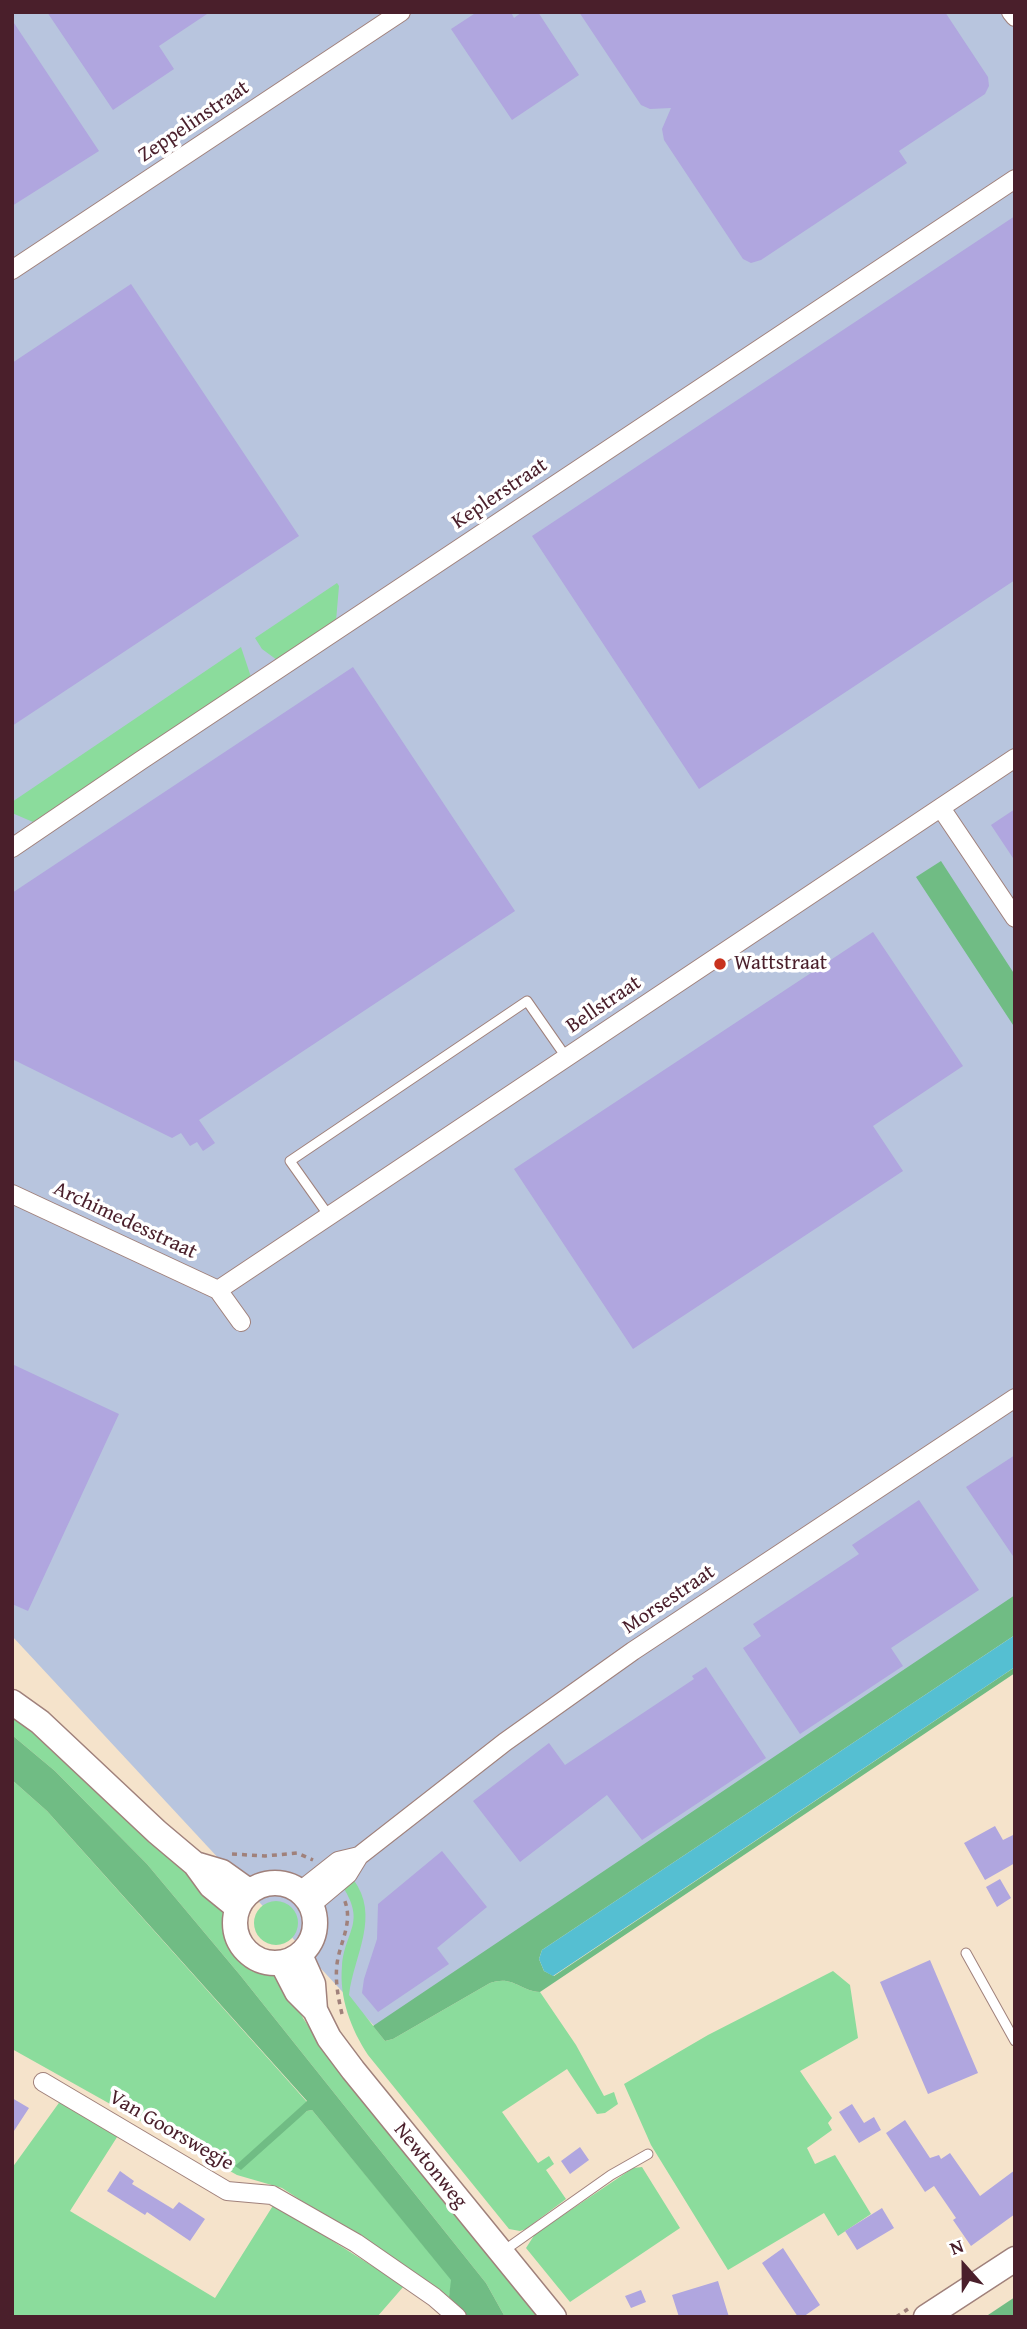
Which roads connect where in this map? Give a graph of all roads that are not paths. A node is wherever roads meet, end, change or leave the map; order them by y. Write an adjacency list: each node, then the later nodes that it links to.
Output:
1 (401, 12): 5 (street, Zeppelinstraat)
2 (1011, 12): 3 (street)
3 (1015, 17)
4 (1015, 179): 8 (street, Keplerstraat)
5 (12, 270)
6 (1015, 758): 7 (street, Bellstraat)
7 (941, 808): 9 (street); 10 (street, Bellstraat)
8 (14, 844)
9 (1015, 918)
10 (566, 1057): 12 (street, Bellstraat); 12 (lane)
11 (12, 1194): 13 (street, Archimedesstraat)
12 (329, 1216): 13 (street, Bellstraat)
13 (218, 1290): 14 (street)
14 (241, 1322)
15 (1015, 1398): 17 (street, Morsestraat)
16 (12, 1702): 18 (main road)
17 (306, 1898): 18 (main road); 20 (main road)
18 (244, 1900): 20 (main road)
19 (966, 1953): 21 (lane)
20 (291, 1959): 24 (main road, Newtonweg)
21 (1015, 2041)
22 (43, 2082): 26 (street, Van Goorswegje)
23 (648, 2154): 24 (lane)
24 (501, 2253): 27 (main road, Newtonweg)
25 (1015, 2259): 28 (main road)
26 (457, 2317)
27 (554, 2317)
28 (926, 2317)

